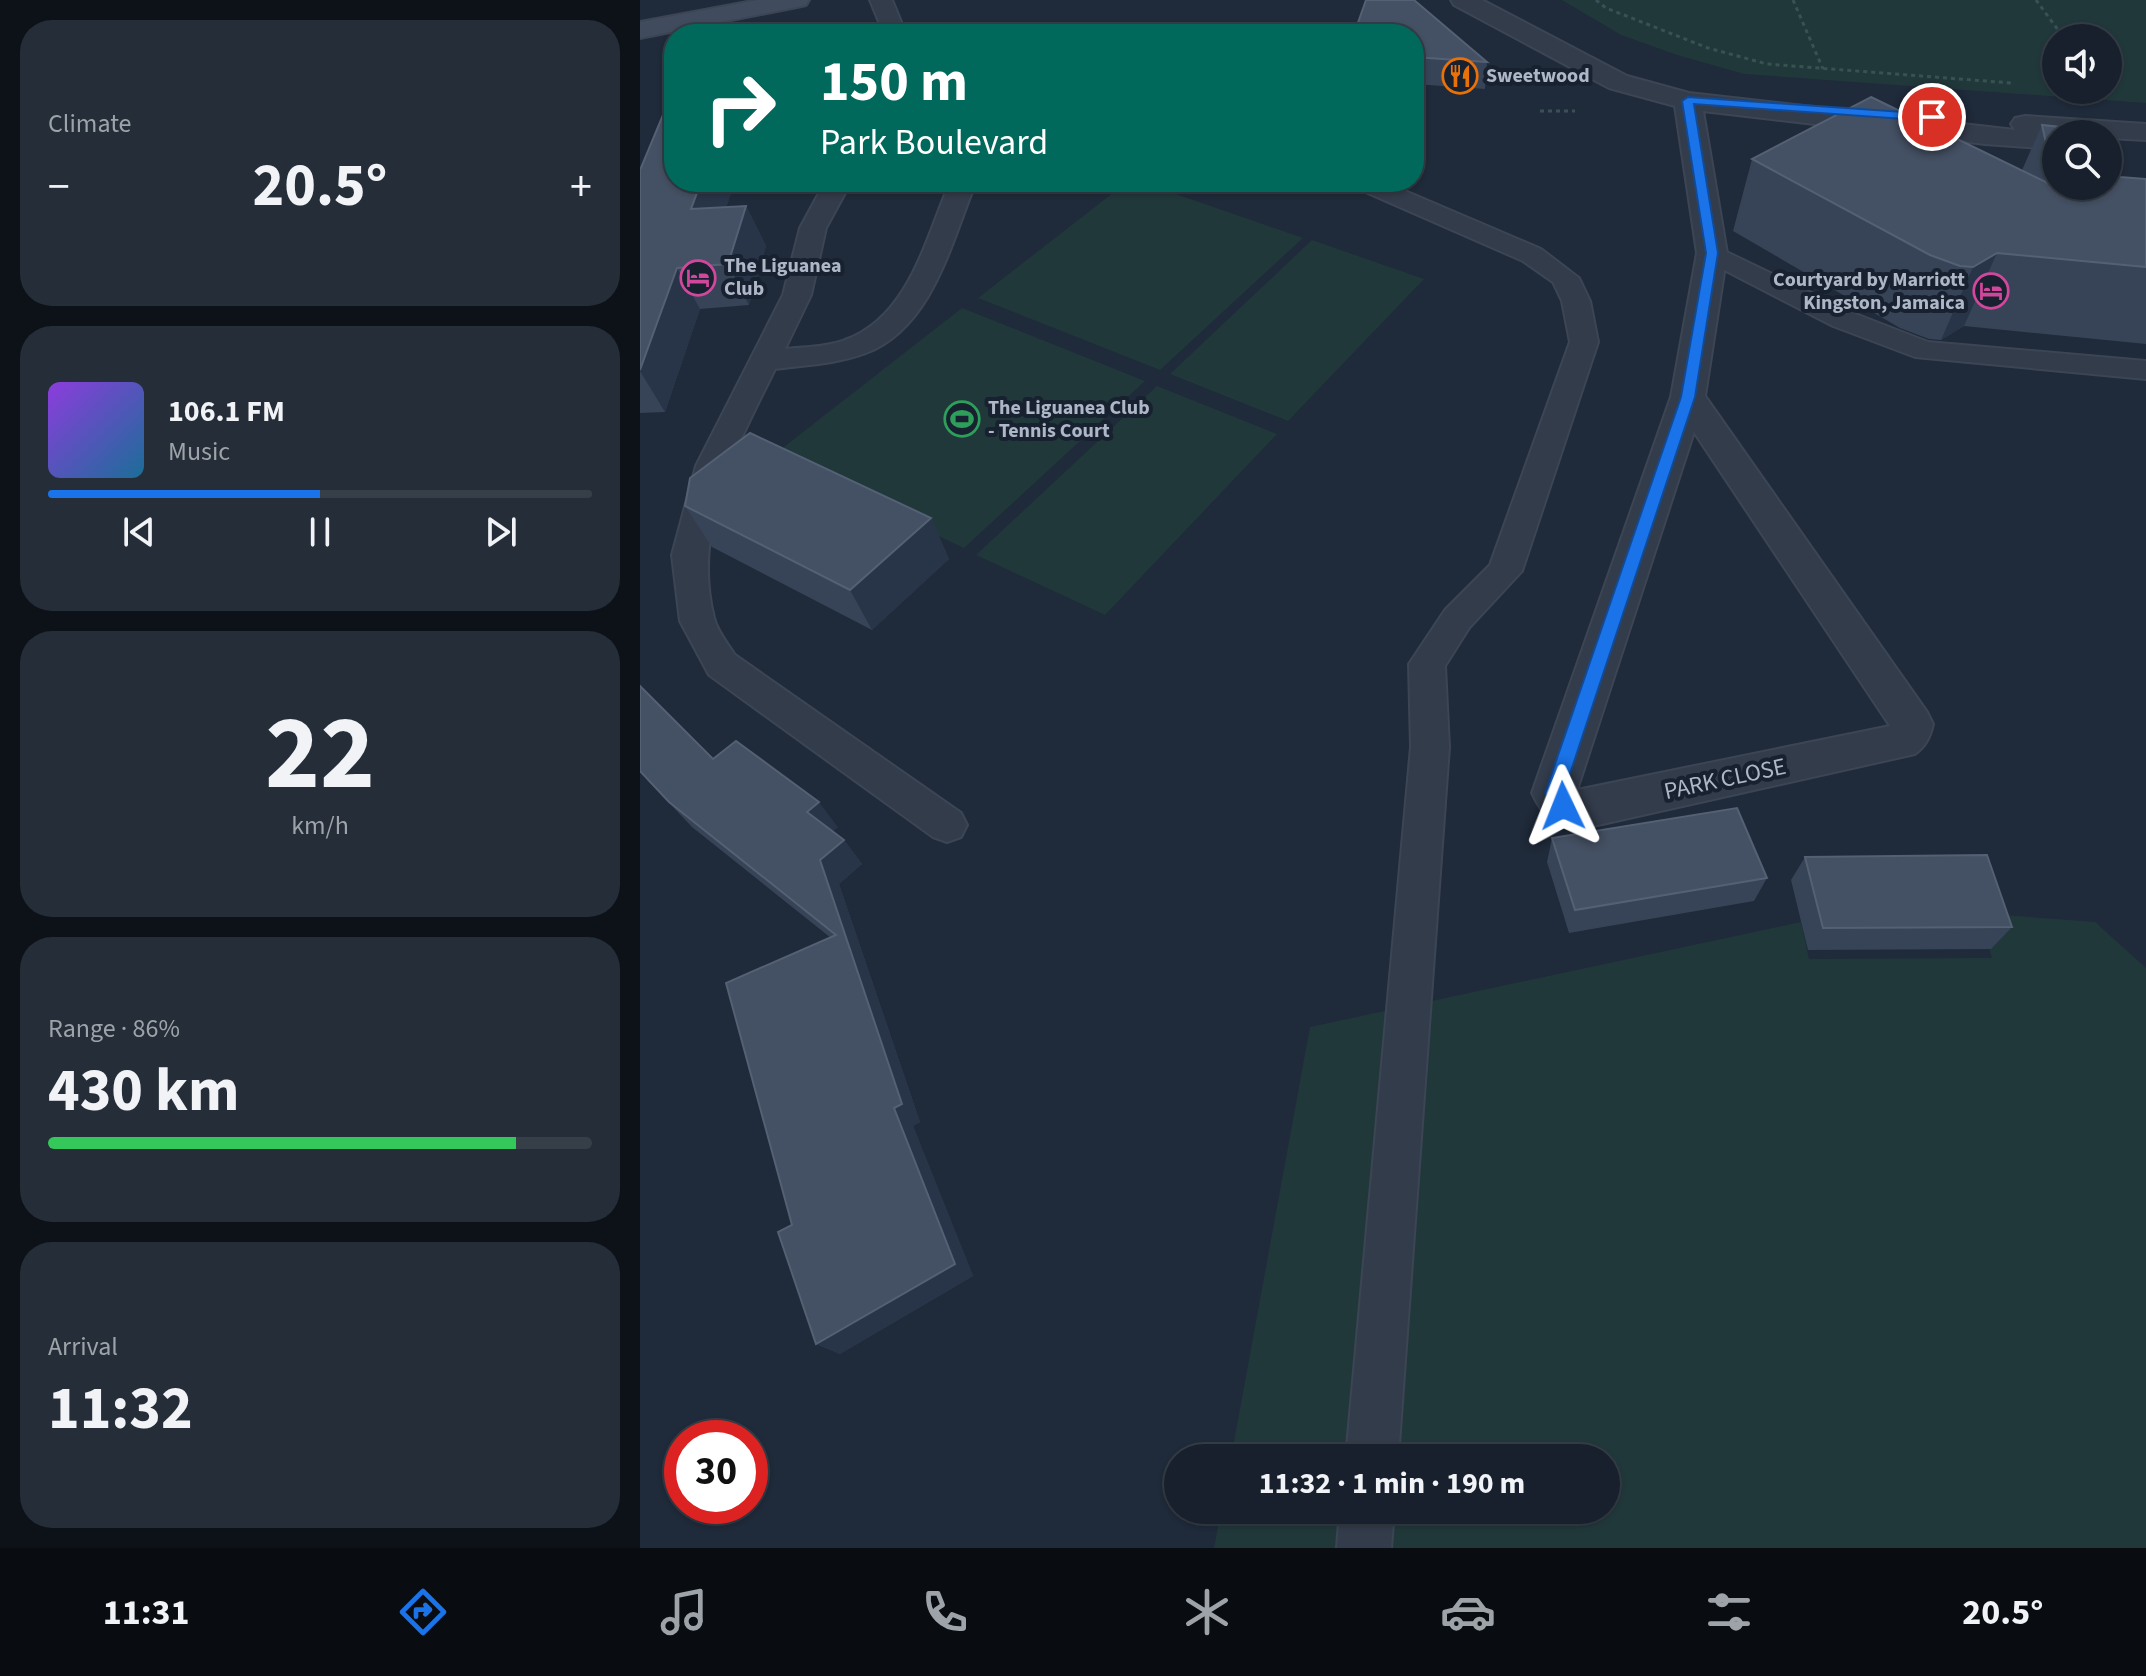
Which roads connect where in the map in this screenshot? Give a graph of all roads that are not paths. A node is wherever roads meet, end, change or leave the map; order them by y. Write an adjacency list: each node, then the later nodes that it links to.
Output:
1 (797, 0): 4 (main road)
2 (881, 0): 5 (lane)
3 (1463, 0): 8 (street)
4 (671, 24)
5 (891, 24)
6 (664, 25): 7 (main road)
7 (640, 30)
8 (1688, 101): 9 (street); 10 (street); 16 (street, PARK CLOSE)
9 (2146, 132)
10 (2042, 140)
11 (2122, 146): 12 (street)
12 (2146, 148)
13 (833, 192): 17 (lane)
14 (959, 192): 17 (lane)
15 (1386, 192): 21 (lane)
16 (1712, 253): 18 (lane); 19 (street, PARK CLOSE)
17 (762, 361): 20 (lane)
18 (2146, 370)
19 (1688, 397): 19 (street, PARK CLOSE)
20 (947, 825)
21 (1373, 1444)
22 (1366, 1524): 23 (lane)
23 (1364, 1548)

